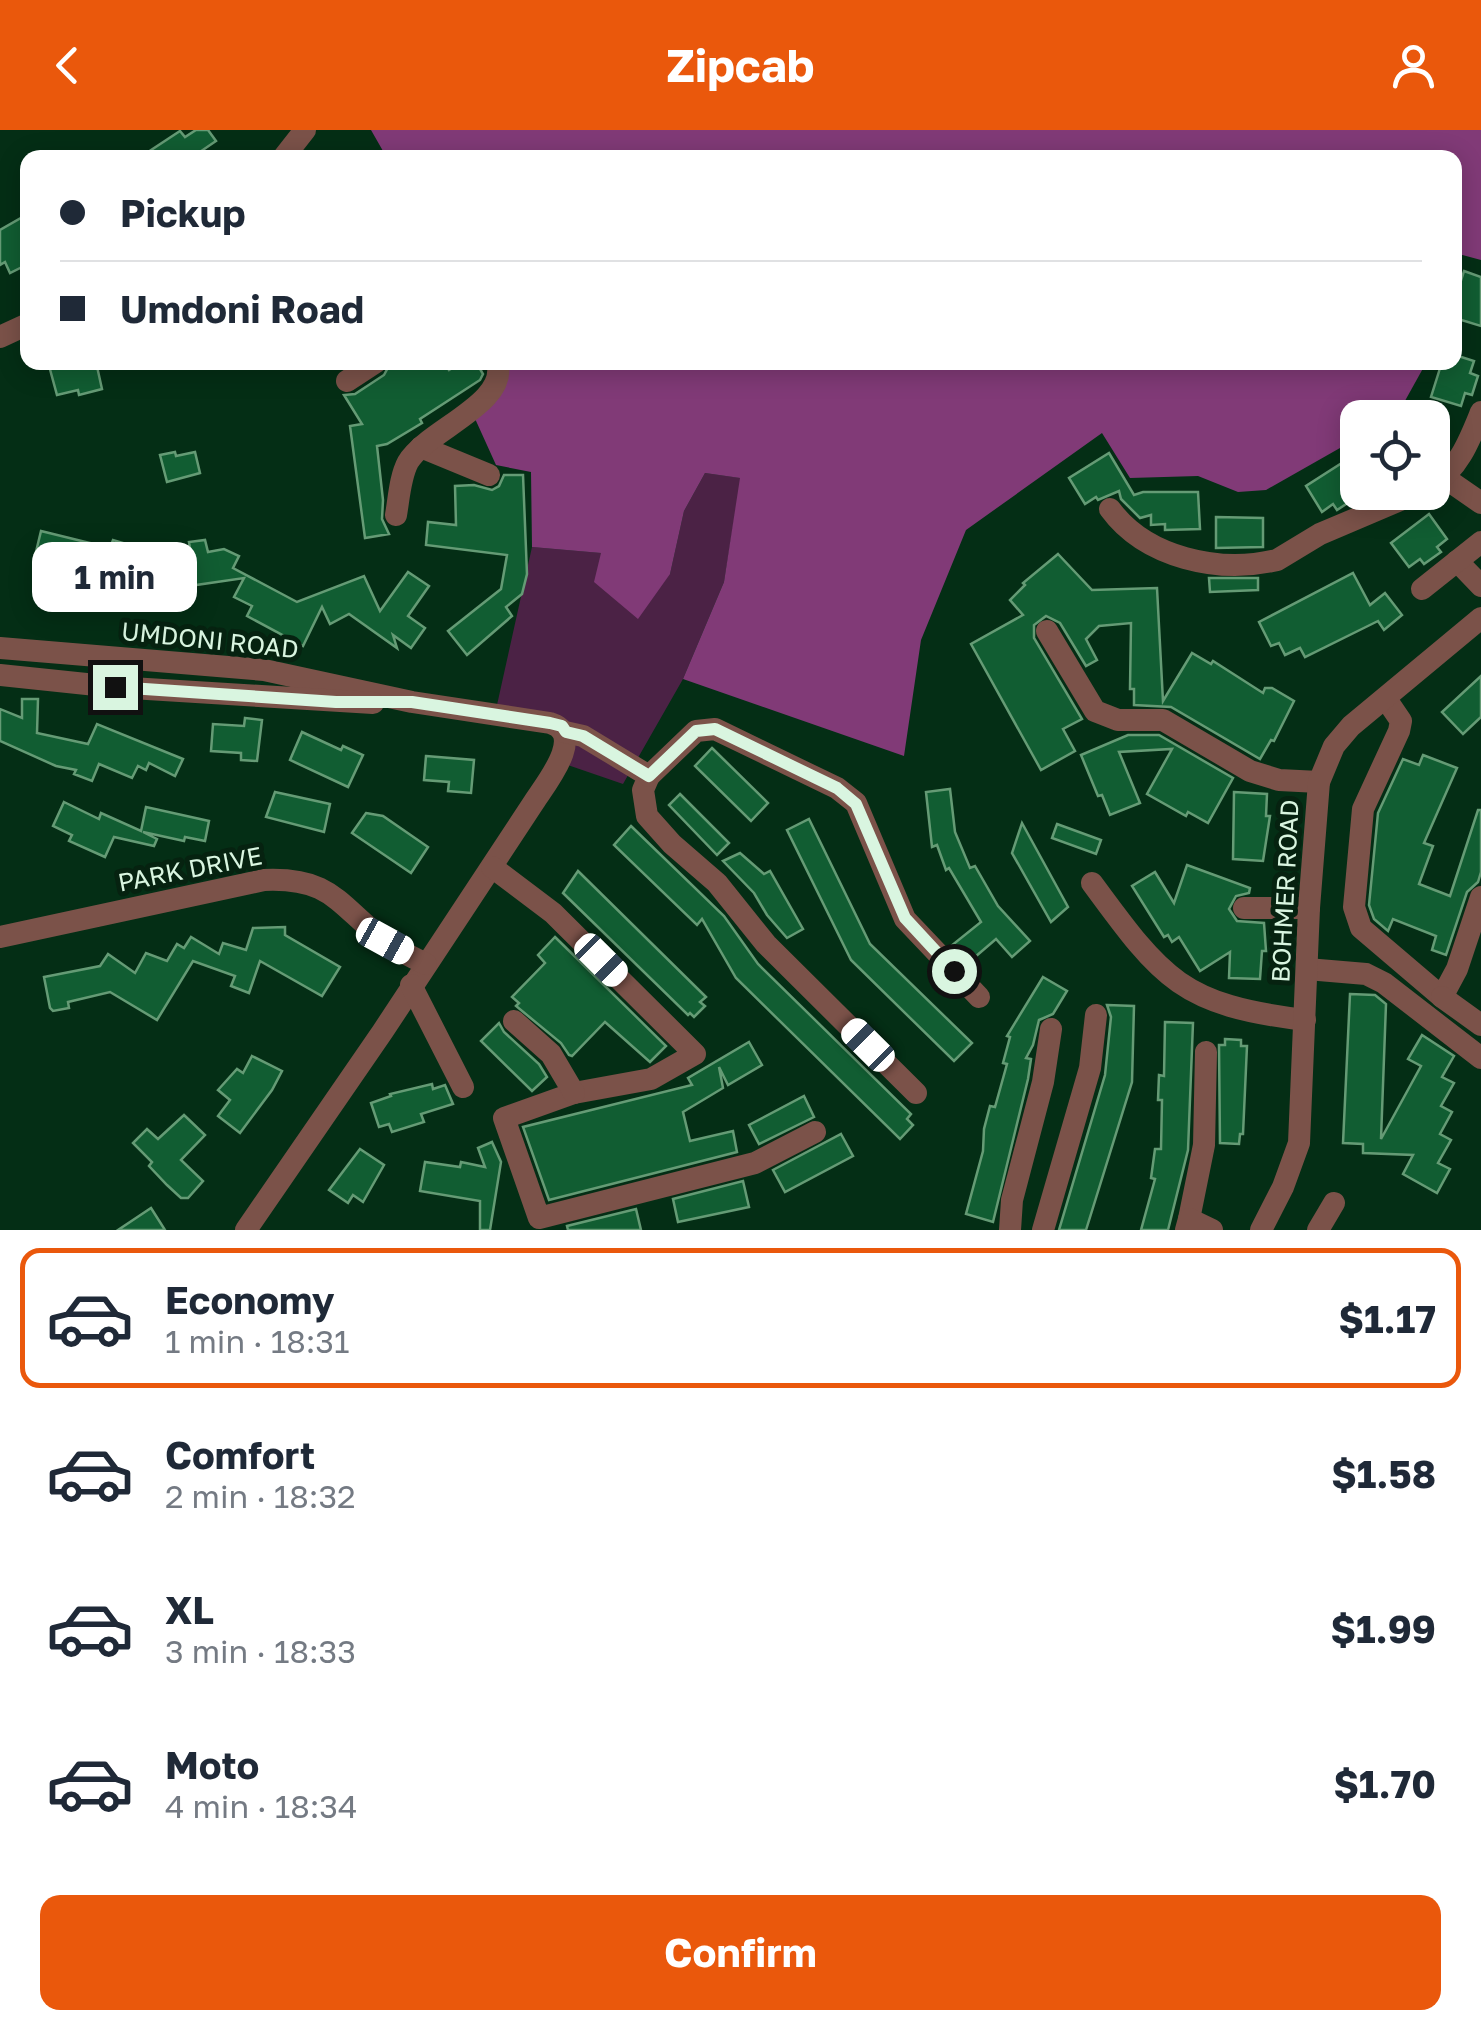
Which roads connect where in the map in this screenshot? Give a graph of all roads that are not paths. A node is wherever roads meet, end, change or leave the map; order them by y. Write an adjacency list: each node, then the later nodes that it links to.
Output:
1 (305, 130): 2 (street)
2 (289, 150)
3 (364, 370): 5 (street)
4 (498, 370): 7 (street)
5 (347, 381)
6 (1481, 412): 8 (street)
7 (421, 447): 9 (street); 14 (street)
8 (1450, 466)
9 (489, 474)
10 (1450, 487): 11 (street)
11 (1481, 503)
12 (1110, 509): 13 (street)
13 (1374, 510)
14 (396, 516)
15 (1481, 542): 16 (street)
16 (1457, 561): 17 (street); 18 (street)
17 (1481, 586)
18 (1422, 589)
19 (1481, 618): 23 (street, BOHMER ROAD)
20 (1047, 630): 27 (street)
21 (0, 648): 24 (street, UMDONI ROAD)
22 (0, 675): 24 (street, UMDONI ROAD)
23 (1386, 699): 27 (street, BOHMER ROAD); 38 (street)
24 (412, 702): 25 (street, UMDONI ROAD)
25 (566, 732): 26 (street, UMDONI ROAD); 28 (street)
26 (649, 776): 37 (street); 48 (street)
27 (1319, 782): 32 (street, BOHMER ROAD)
28 (492, 867): 34 (street); 47 (street)
29 (1092, 884): 40 (street)
30 (1481, 897): 38 (street)
31 (1244, 908): 32 (street)
32 (1309, 908): 35 (street, BOHMER ROAD)
33 (0, 937): 34 (street, PARK DRIVE)
34 (426, 964): 36 (street)
35 (1307, 969): 40 (street, BOHMER ROAD); 45 (street)
36 (411, 985): 46 (street); 52 (street)
37 (979, 997)
38 (1442, 997): 42 (street)
39 (1096, 1015): 54 (street)
40 (1305, 1020): 56 (street, BOHMER ROAD)
41 (514, 1021): 47 (street)
42 (1481, 1025)
43 (1051, 1029): 53 (street)
44 (1206, 1052): 51 (street)
45 (1481, 1058)
46 (464, 1086)
47 (574, 1093): 49 (street)
48 (916, 1094)
49 (816, 1132)
50 (1334, 1203): 57 (street)
51 (1188, 1225): 55 (street)
52 (246, 1230)
53 (1010, 1230)
54 (1043, 1230)
55 (1212, 1230)
56 (1262, 1230)
57 (1318, 1230)

